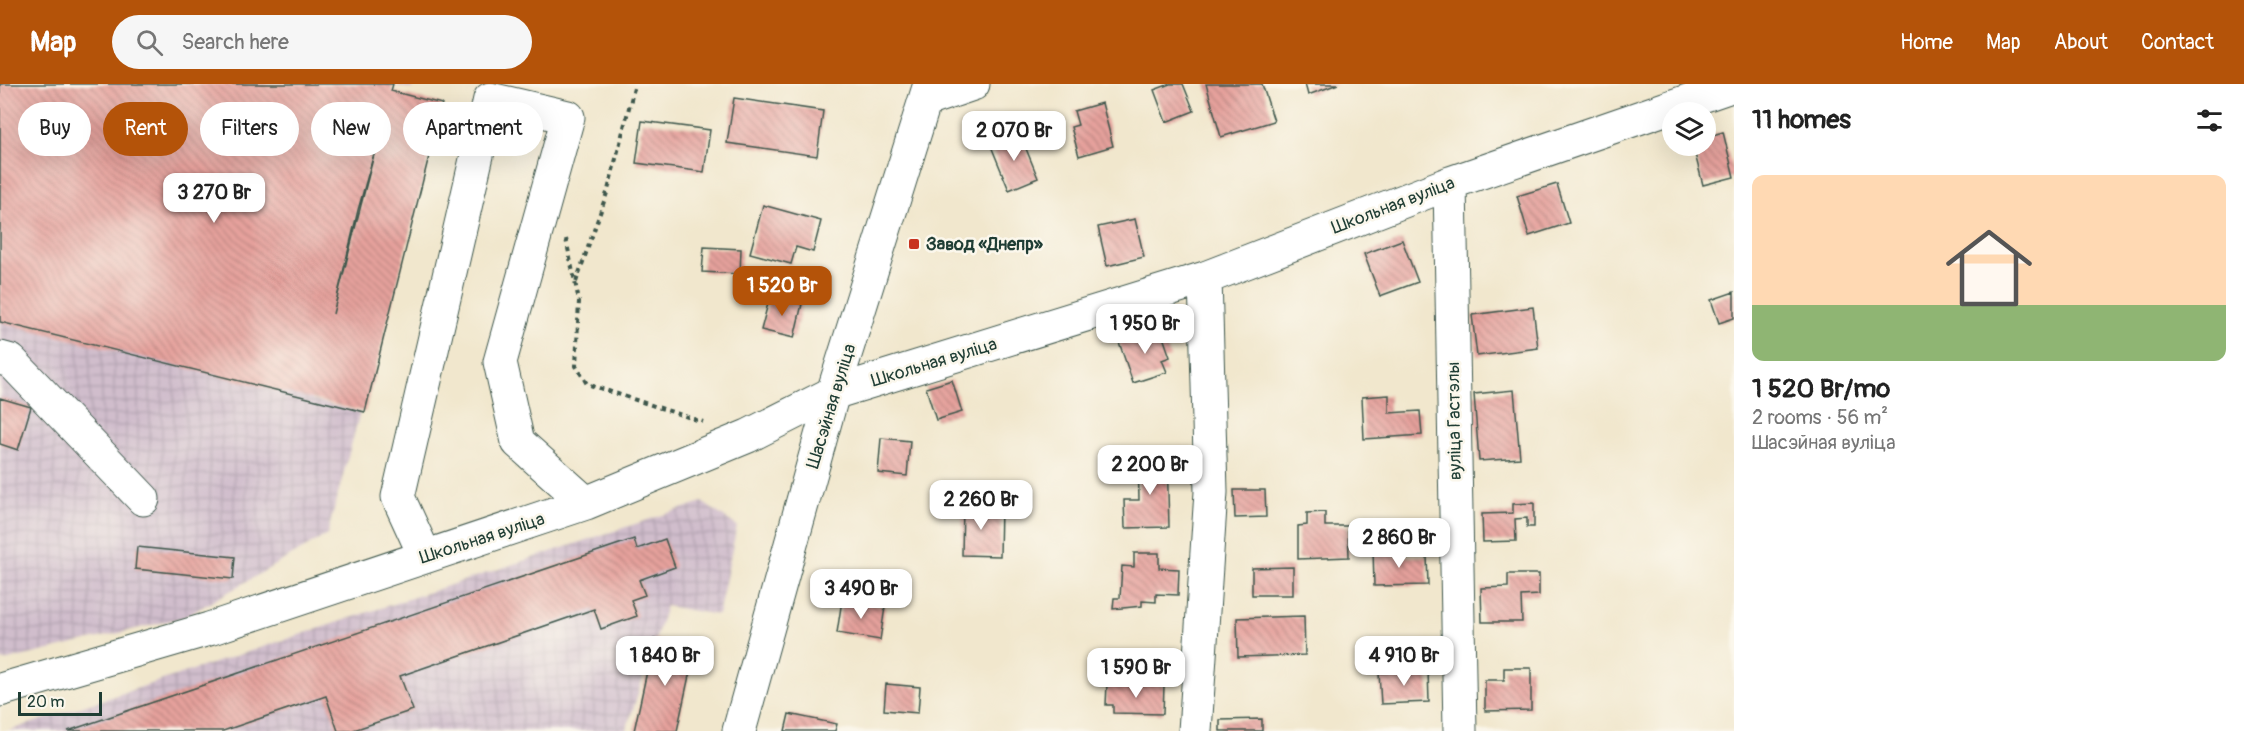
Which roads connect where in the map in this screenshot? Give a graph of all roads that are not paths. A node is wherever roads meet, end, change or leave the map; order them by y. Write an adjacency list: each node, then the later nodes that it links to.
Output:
1 (973, 84): 3 (street)
2 (1734, 85): 4 (street, Школьная вуліца)
3 (928, 92): 7 (street, Шасэйная вуліца)
4 (1450, 183): 5 (street, Школьная вуліца); 14 (street, вуліца Гастэлы)
5 (1205, 278): 7 (street, Школьная вуліца); 13 (street)
6 (0, 358): 8 (street)
7 (833, 393): 9 (street, Школьная вуліца); 12 (street, Шасэйная вуліца)
8 (143, 499)
9 (586, 503): 10 (street, Школьная вуліца); 10 (street)
10 (425, 556): 11 (street, Школьная вуліца)
11 (0, 690)
12 (739, 731)
13 (1195, 731)
14 (1460, 731)

